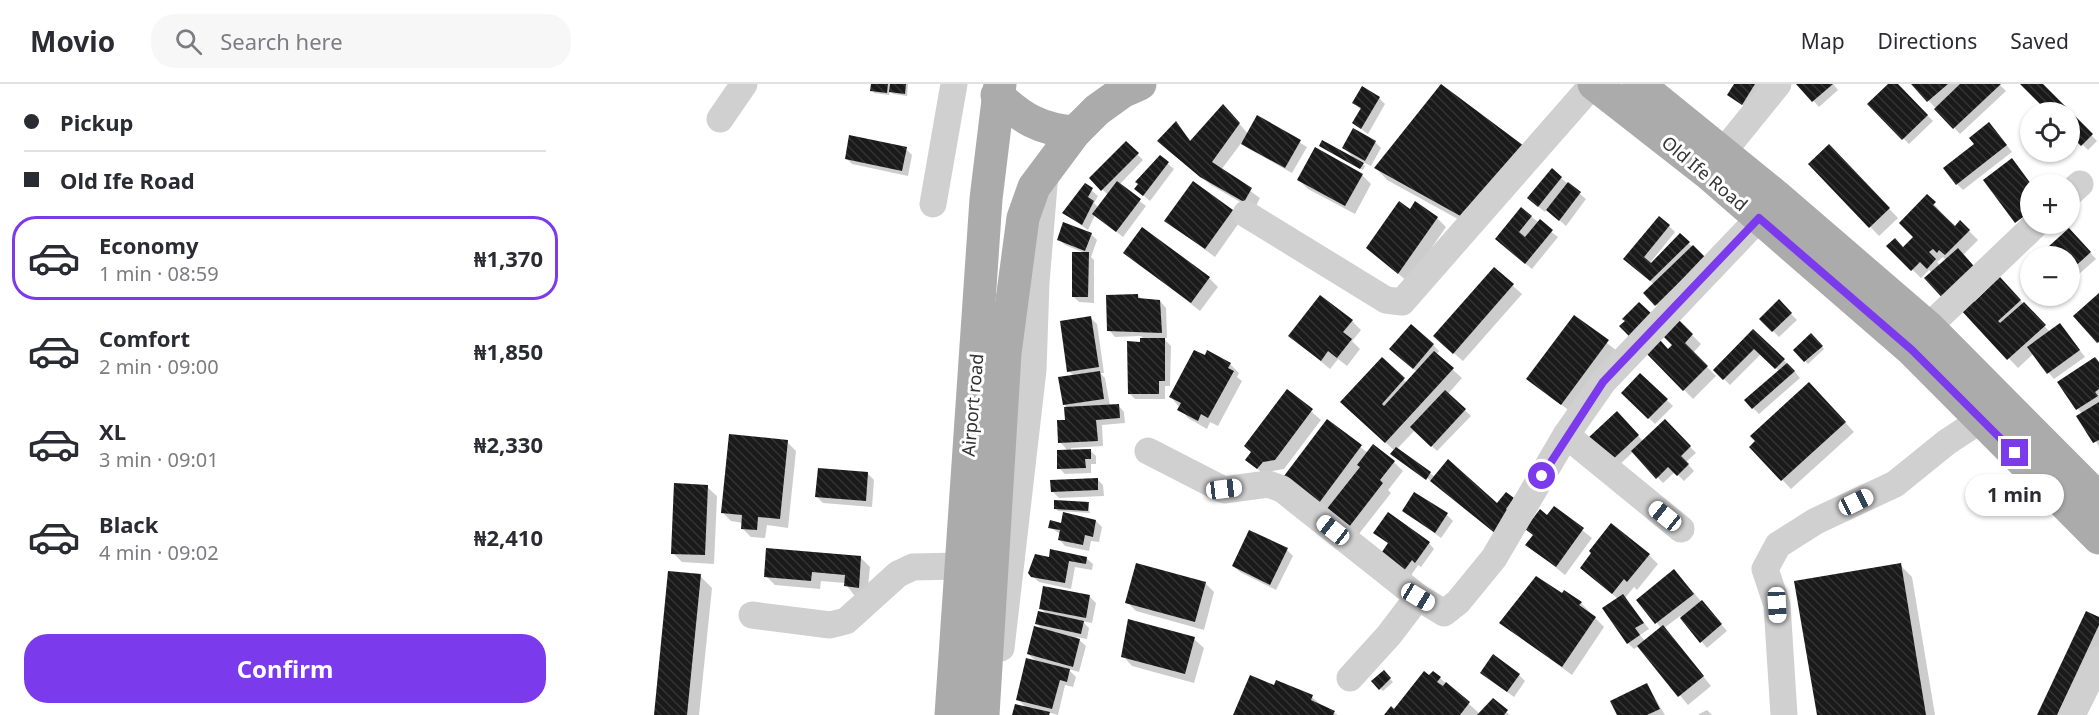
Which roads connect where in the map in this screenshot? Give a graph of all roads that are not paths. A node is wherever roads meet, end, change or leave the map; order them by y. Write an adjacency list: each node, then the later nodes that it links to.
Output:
1 (744, 84): 8 (street)
2 (954, 84): 12 (street)
3 (1140, 84): 9 (main road)
4 (1594, 84): 13 (street); 14 (main road, Old Ife Road)
5 (1638, 84): 10 (main road, Old Ife Road)
6 (1778, 84): 10 (street)
7 (998, 90): 9 (main road); 23 (main road, Airport road)
8 (720, 119)
9 (1075, 132): 11 (main road, Airport road)
10 (1723, 152): 16 (main road, Old Ife Road)
11 (1045, 172): 27 (main road, Airport road); 31 (street)
12 (933, 204)
13 (1246, 214)
14 (1759, 218): 17 (main road, Old Ife Road); 18 (street)
15 (2026, 234): 16 (street)
16 (1928, 327): 20 (main road, Old Ife Road)
17 (1982, 419): 22 (main road, Old Ife Road); 32 (street)
18 (1566, 435): 21 (street); 24 (street)
19 (1148, 451): 24 (street)
20 (2099, 499)
21 (1681, 530)
22 (2099, 538)
23 (959, 566): 25 (street); 27 (main road, Airport road)
24 (1418, 597): 28 (street)
25 (752, 615)
26 (2099, 660): 33 (street)
27 (970, 672): 29 (main road, Airport road); 30 (main road, Airport road)
28 (1350, 678)
29 (951, 715)
30 (983, 715)
31 (993, 715)
32 (1784, 715)
33 (2072, 715)

